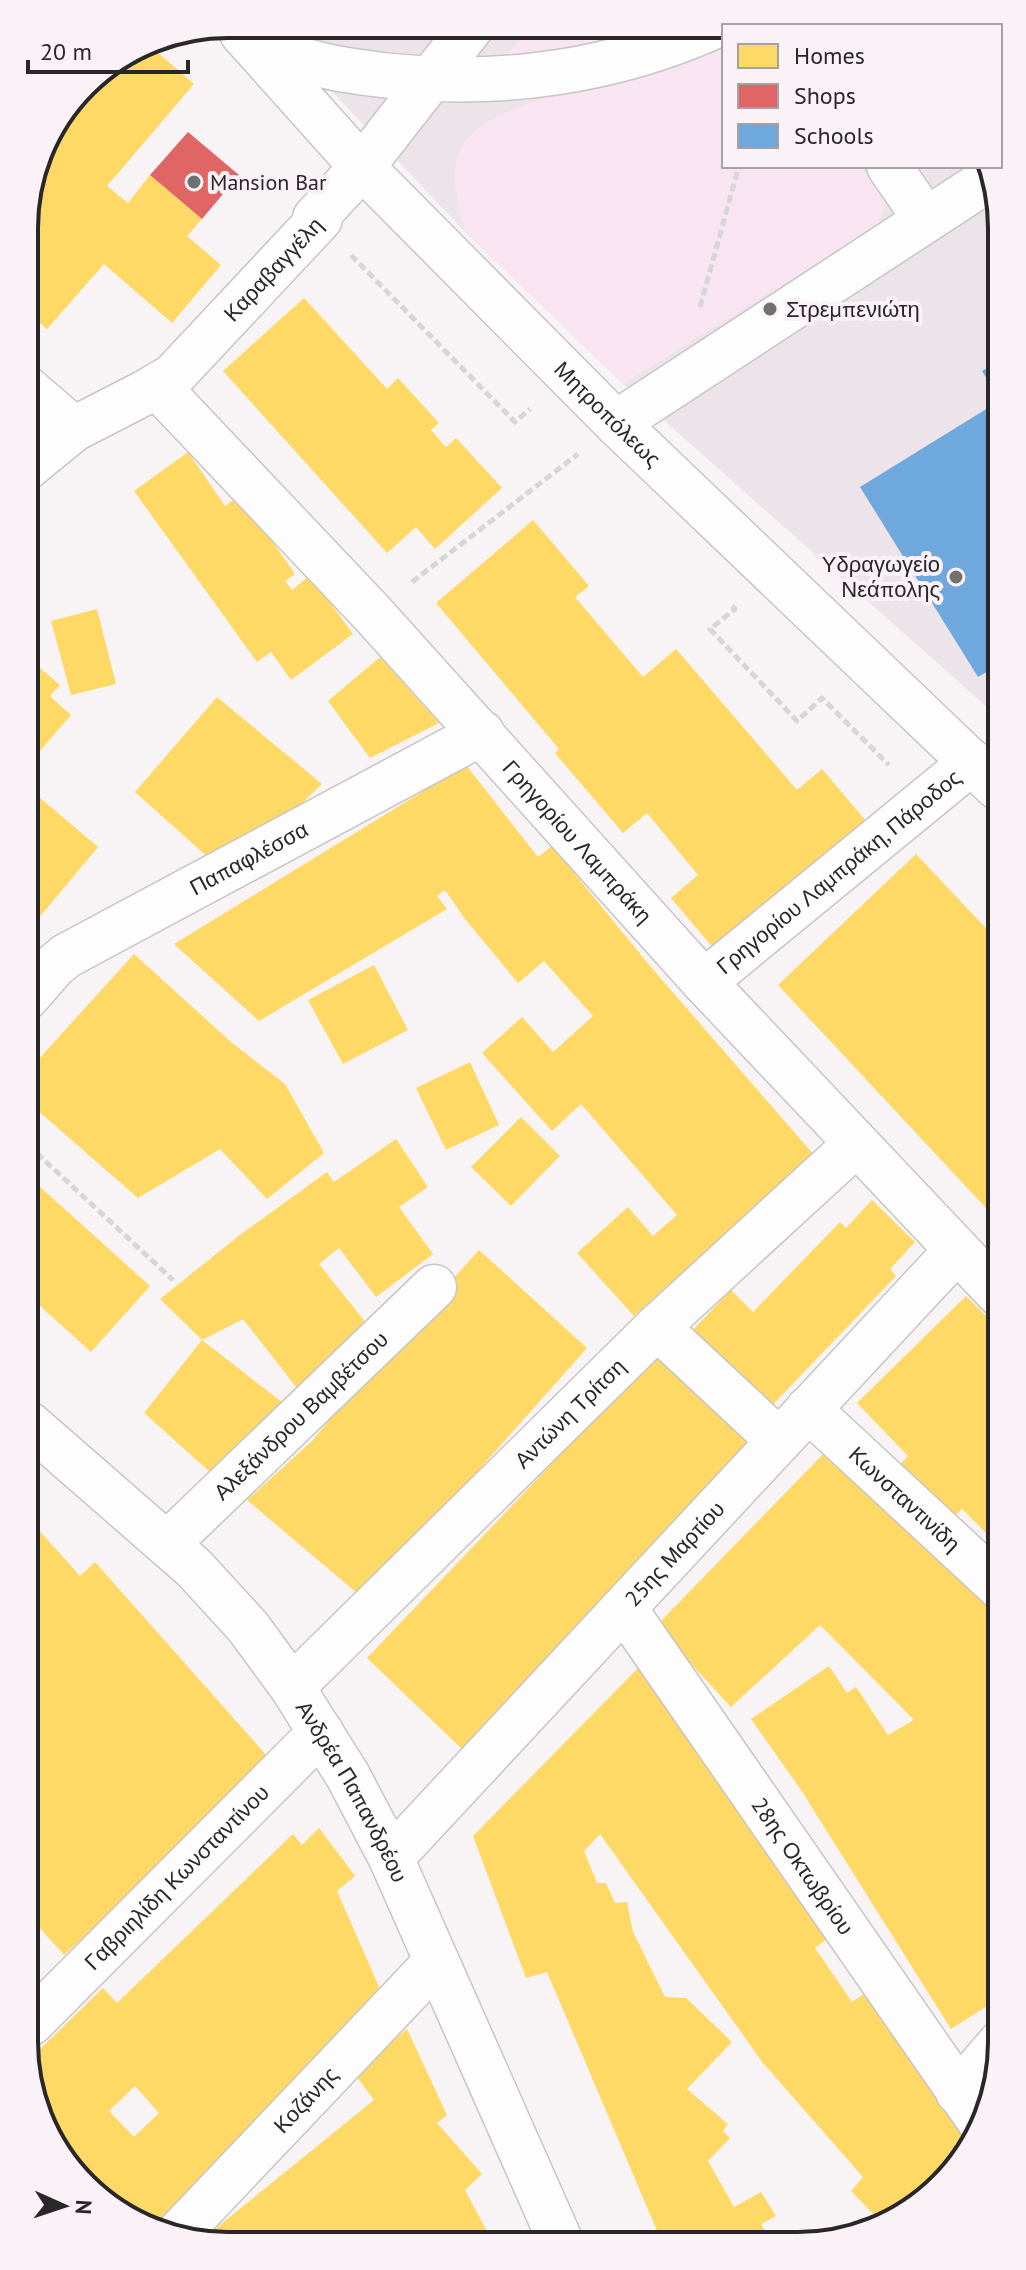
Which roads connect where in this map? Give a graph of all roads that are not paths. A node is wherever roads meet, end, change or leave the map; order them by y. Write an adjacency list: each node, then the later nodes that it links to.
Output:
1 (249, 38): 6 (street, Μητροπόλεως)
2 (258, 38): 5 (street)
3 (462, 38): 5 (street, Καραβαγγέλη)
4 (685, 38): 5 (street)
5 (429, 79): 6 (street, Καραβαγγέλη)
6 (362, 167): 10 (street, Καραβαγγέλη); 12 (street, Μητροπόλεως)
7 (890, 168): 9 (street)
8 (983, 183): 9 (street)
9 (926, 220): 12 (street)
10 (157, 386): 13 (street, Καραβαγγέλη); 15 (street, Γρηγορίου Λαμπράκη)
11 (38, 398): 13 (street)
12 (616, 423): 16 (street, Μητροπόλεως)
13 (74, 429): 14 (street, Καραβαγγέλη)
14 (38, 458)
15 (482, 733): 17 (street, Γρηγορίου Λαμπράκη); 18 (street, Παπαφλέσσα)
16 (985, 775): 17 (street, Γρηγορίου Λαμπράκη, Πάροδος)
17 (704, 982): 19 (street, Γρηγορίου Λαμπράκη)
18 (38, 984)
19 (855, 1145): 20 (street, Γρηγορίου Λαμπράκη); 23 (street, Αντώνη Τρίτση)
20 (957, 1250): 21 (street, Γρηγορίου Λαμπράκη); 24 (street, 25ης Μαρτίου)
21 (988, 1282)
22 (434, 1287): 27 (street, Αλεξάνδρου Βαμβέτσου)
23 (657, 1327): 25 (street); 30 (street, Αντώνη Τρίτση)
24 (808, 1409): 25 (street, 25ης Μαρτίου); 28 (street, Κωνσταντινίδη)
25 (779, 1441): 29 (street, 25ης Μαρτίου)
26 (38, 1445): 27 (street, Ανδρέα Παπανδρέου)
27 (168, 1543): 30 (street, Ανδρέα Παπανδρέου)
28 (988, 1576)
29 (624, 1608): 32 (street, 25ης Μαρτίου); 36 (street, 28ης Οκτωβρίου)
30 (292, 1687): 31 (street, Ανδρέα Παπανδρέου)
31 (321, 1732): 32 (street, Ανδρέα Παπανδρέου); 34 (street, Γαβριηλίδη Κωνσταντίνου)
32 (391, 1858): 33 (street, Ανδρέα Παπανδρέου)
33 (436, 1962): 37 (street, Κοζάνης); 38 (street, Ανδρέα Παπανδρέου)
34 (38, 2016)
35 (984, 2079): 36 (street)
36 (970, 2109)
37 (185, 2227)
38 (556, 2232)

